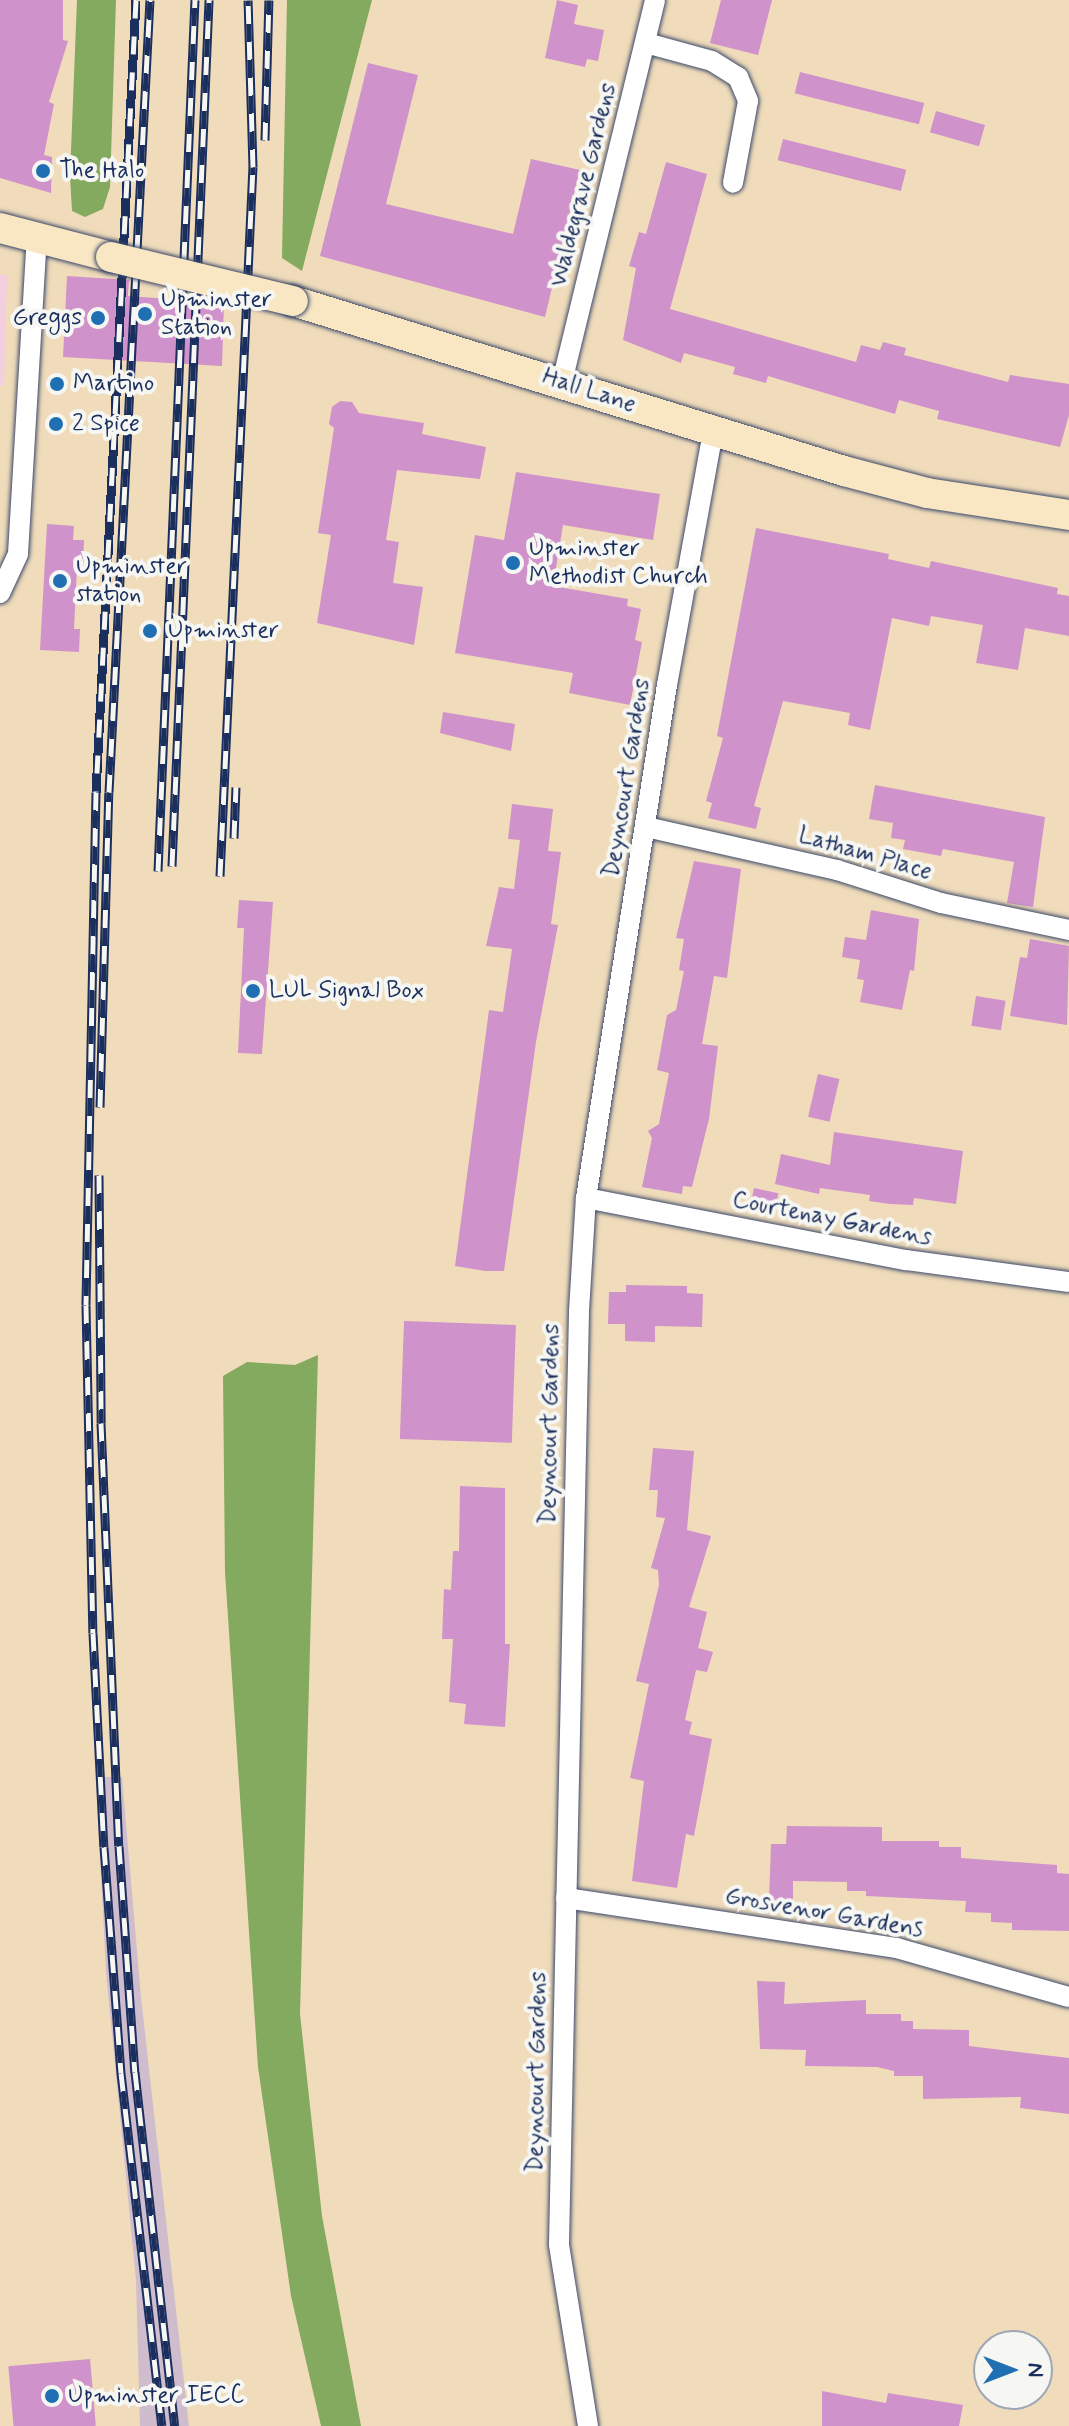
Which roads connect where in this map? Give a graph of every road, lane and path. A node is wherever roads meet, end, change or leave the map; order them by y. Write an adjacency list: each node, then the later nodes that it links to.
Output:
1 (655, 0): 2 (street, Waldegrave Gardens)
2 (646, 43): 3 (street); 6 (street, Waldegrave Gardens)
3 (733, 183)
4 (0, 228): 5 (street, Hall Lane)
5 (37, 238): 6 (street, Hall Lane, bridge); 9 (street)
6 (562, 382): 7 (street, Hall Lane)
7 (713, 431): 8 (street, Hall Lane); 10 (street, Deyncourt Gardens)
8 (1069, 515)
9 (0, 593)
10 (646, 827): 11 (street, Latham Place); 12 (street, Deyncourt Gardens)
11 (1069, 930)
12 (586, 1198): 13 (street, Courtenay Gardens); 14 (street, Deyncourt Gardens)
13 (1069, 1282)
14 (566, 1898): 15 (street, Grosvenor Gardens); 16 (street, Deyncourt Gardens)
15 (1069, 1997)
16 (588, 2426)

